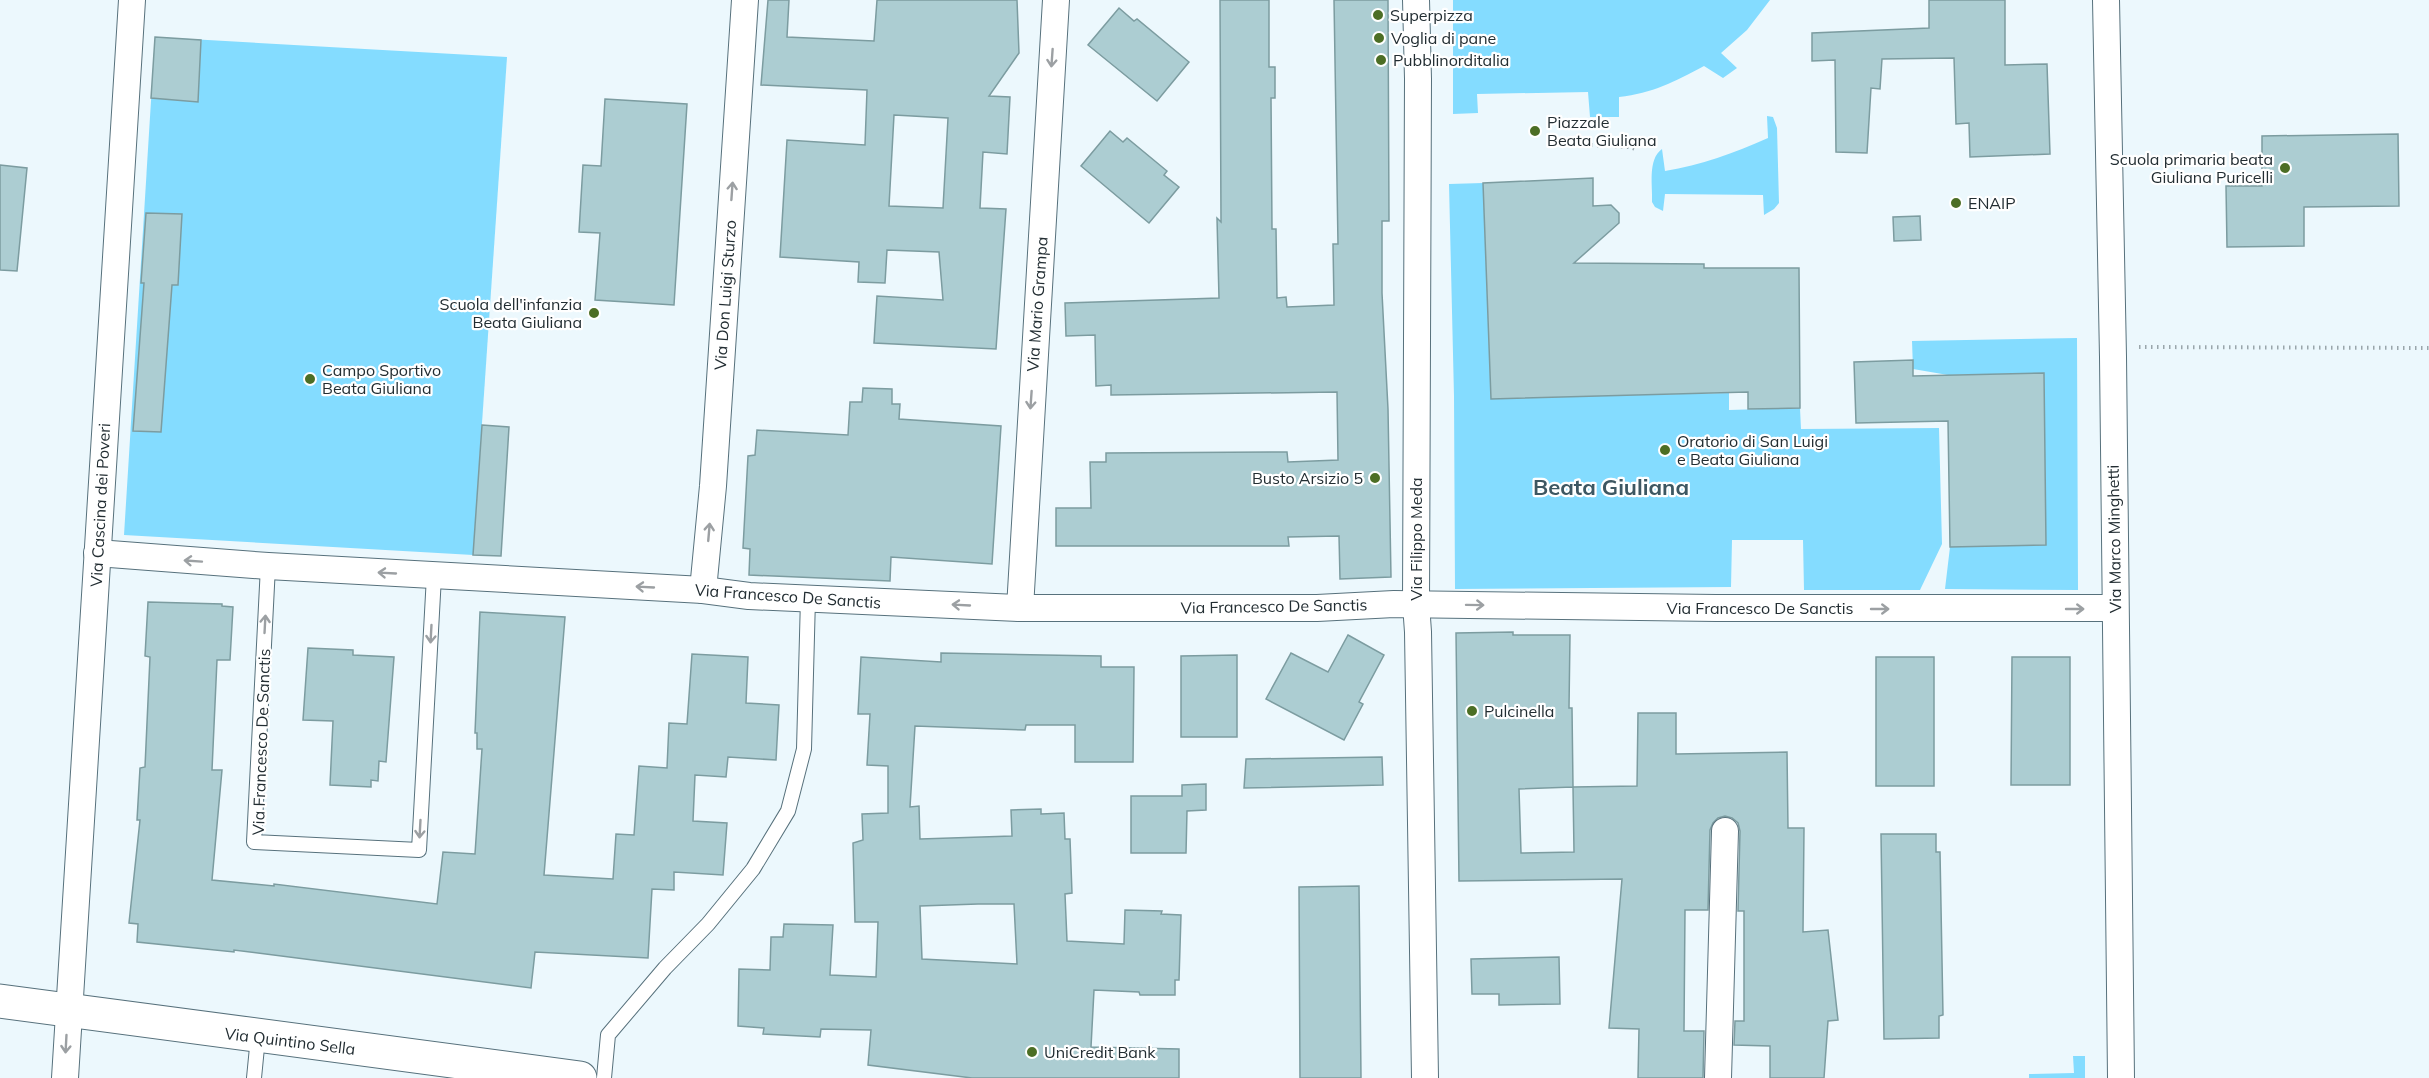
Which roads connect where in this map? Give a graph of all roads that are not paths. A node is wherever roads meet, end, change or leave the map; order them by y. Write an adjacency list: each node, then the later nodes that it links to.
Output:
1 (132, 0): 6 (street, Via Cascina dei Poveri)
2 (745, 0): 9 (street, Via Don Luigi Sturzo, one-way to 2)
3 (1056, 0): 12 (street, Via Mario Grampa, one-way to 12)
4 (1416, 0): 11 (street, Via Filippo Meda)
5 (2106, 0): 13 (street, Via Marco Minghetti)
6 (97, 553): 7 (street, Via Francesco De Sanctis, one-way to 6); 16 (street, Via Cascina dei Poveri)
7 (268, 566): 8 (street, Via Francesco De Sanctis, one-way to 7); 8 (lane, Via Francesco De Sanctis, one-way to 7)
8 (434, 576): 9 (street, Via Francesco De Sanctis, one-way to 8)
9 (704, 590): 10 (street, Via Francesco De Sanctis)
10 (808, 598): 12 (street, Via Francesco De Sanctis, one-way to 10); 22 (lane)
11 (1416, 604): 12 (street, Via Francesco De Sanctis); 13 (street, Via Francesco De Sanctis, one-way to 13); 23 (street, Via Filippo Meda)
12 (1020, 608)
13 (2115, 609): 25 (street, Via Marco Minghetti)
14 (1725, 831): 24 (street)
15 (0, 1002): 16 (street, Via Quintino Sella)
16 (68, 1010): 17 (street, Via Quintino Sella); 19 (street, Via Cascina dei Poveri, one-way to 19)
17 (258, 1037): 18 (street, Via Quintino Sella); 20 (lane)
18 (451, 1070): 21 (street, Via Quintino Sella)
19 (65, 1078)
20 (254, 1078)
21 (580, 1078)
22 (604, 1078)
23 (1425, 1078)
24 (1718, 1078)
25 (2121, 1078)

